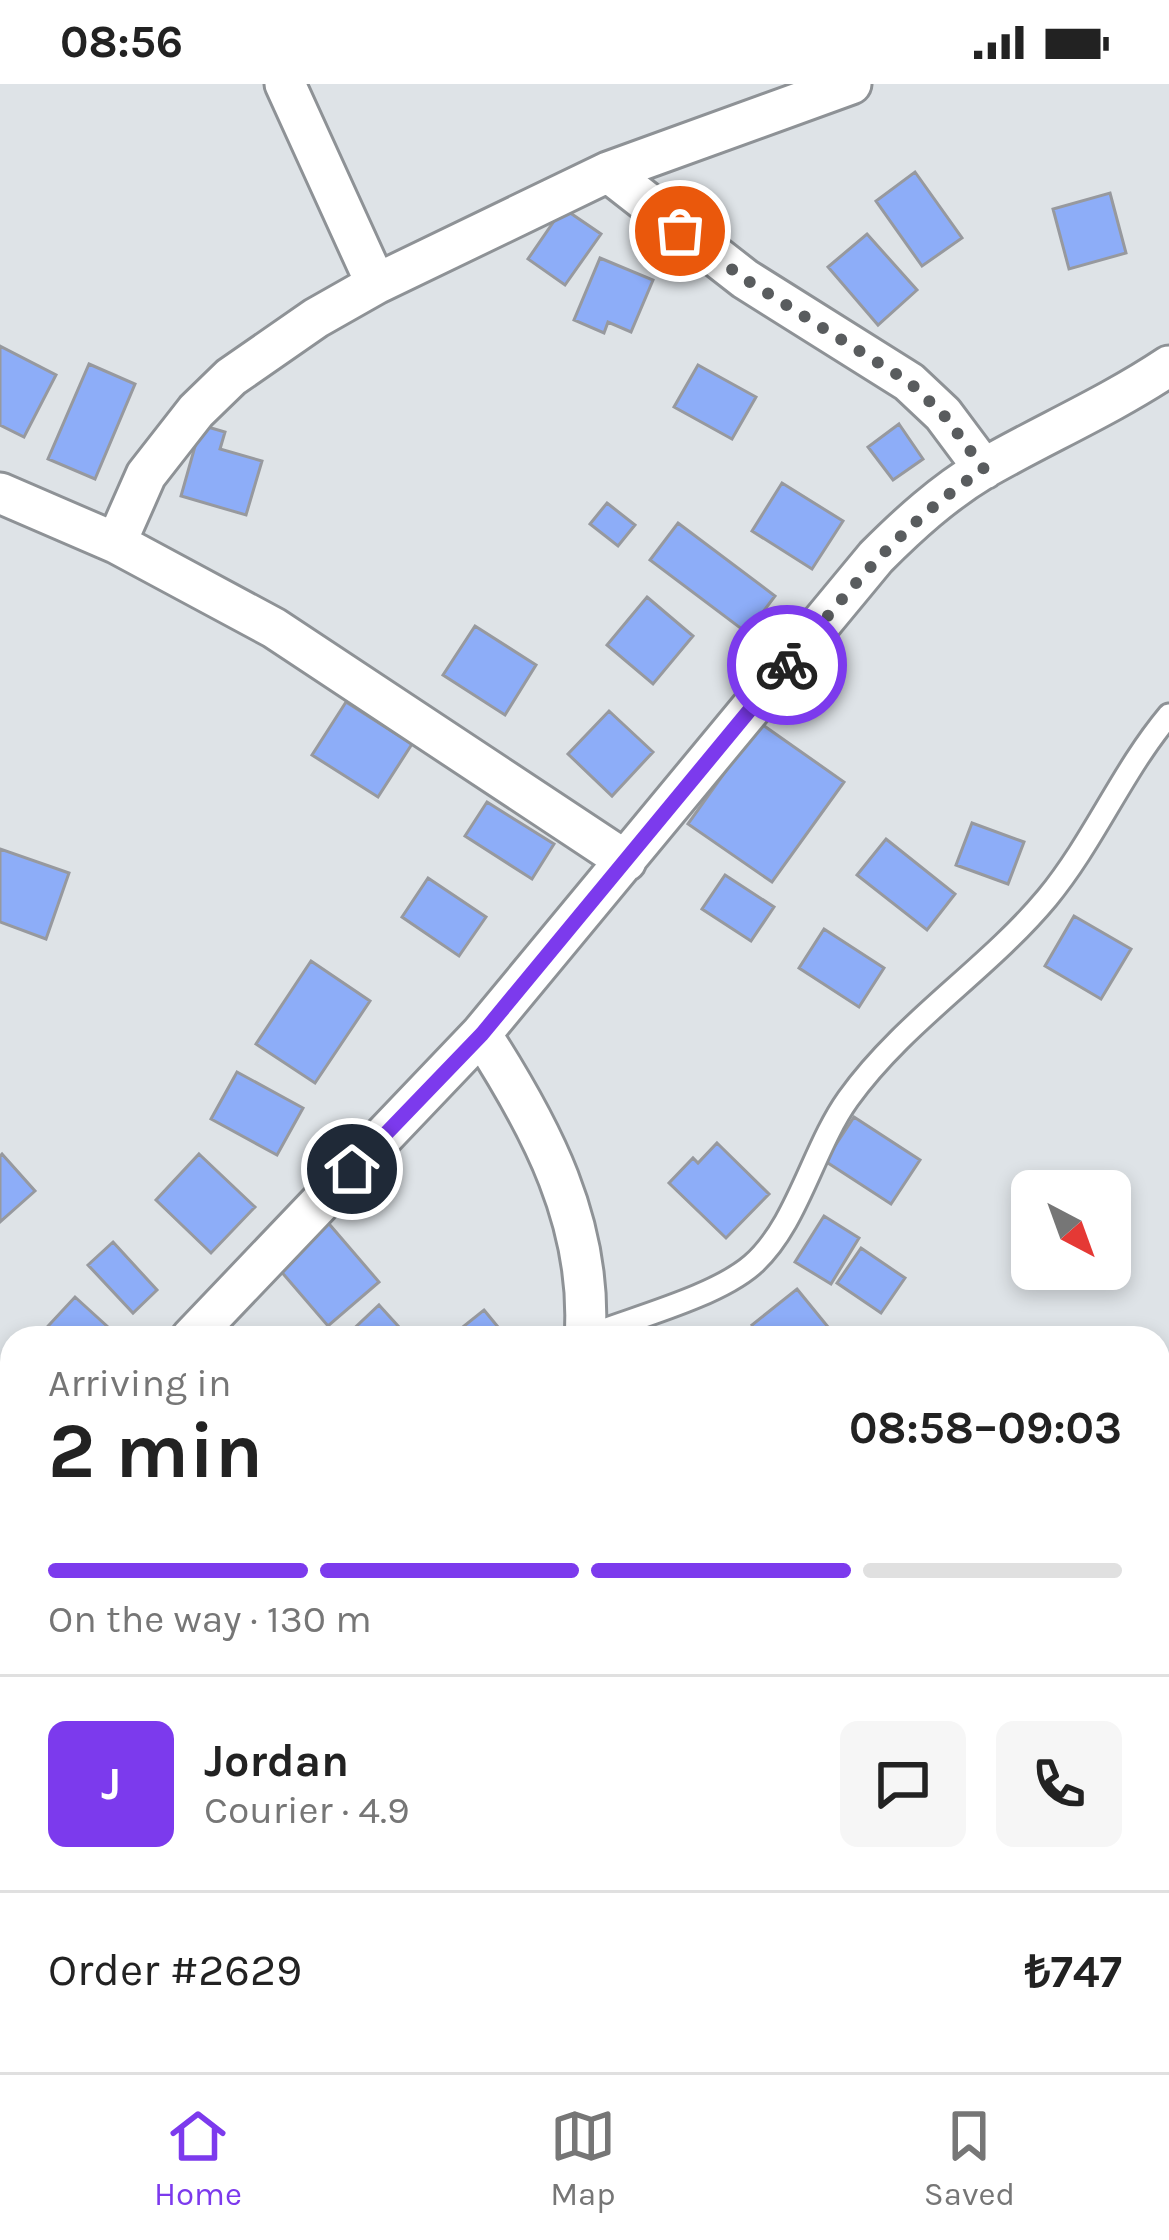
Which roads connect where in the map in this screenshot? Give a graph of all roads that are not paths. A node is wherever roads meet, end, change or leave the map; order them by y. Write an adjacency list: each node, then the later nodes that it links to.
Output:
1 (285, 84): 4 (street)
2 (850, 84): 3 (street)
3 (608, 172): 4 (street); 6 (street)
4 (376, 284): 8 (street)
5 (1169, 366): 6 (street)
6 (984, 469): 10 (street)
7 (0, 493): 8 (street)
8 (116, 543): 10 (street)
9 (1169, 715): 14 (lane)
10 (626, 861): 11 (street)
11 (482, 1034): 12 (street); 13 (street)
12 (202, 1326)
13 (585, 1326)
14 (614, 1326)

